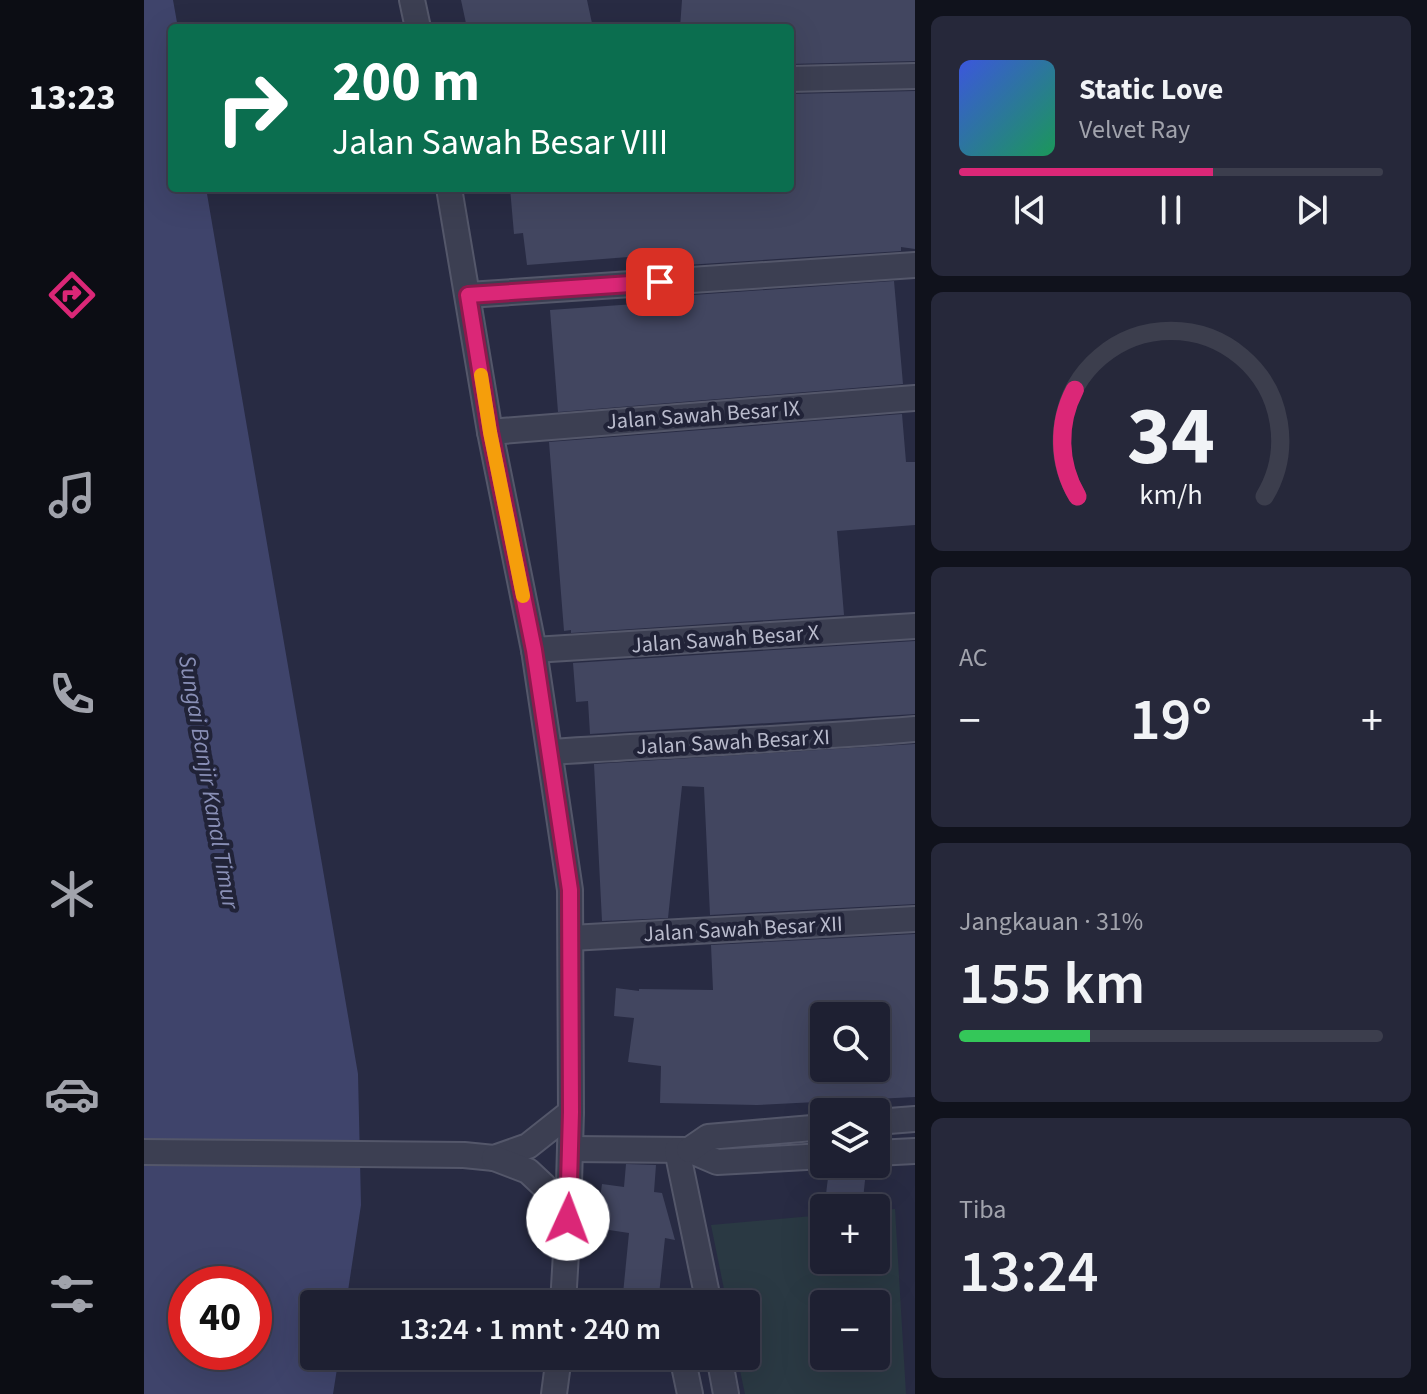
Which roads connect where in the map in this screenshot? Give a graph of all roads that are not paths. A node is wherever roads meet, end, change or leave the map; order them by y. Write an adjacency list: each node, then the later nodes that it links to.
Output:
1 (412, 0): 2 (street)
2 (417, 24)
3 (915, 76): 4 (street)
4 (794, 79)
5 (450, 192): 7 (street)
6 (915, 265): 7 (street)
7 (468, 295): 9 (street)
8 (915, 398): 9 (street, Jalan Sawah Besar IX)
9 (490, 432): 11 (street)
10 (915, 626): 11 (street, Jalan Sawah Besar X)
11 (534, 650): 13 (street)
12 (915, 729): 13 (street, Jalan Sawah Besar XI)
13 (551, 752): 15 (street)
14 (915, 919): 15 (street, Jalan Sawah Besar XII)
15 (571, 938): 16 (street)
16 (571, 1112): 20 (street); 26 (street)
17 (915, 1119): 18 (street)
18 (890, 1121)
19 (810, 1128): 21 (street)
20 (570, 1149): 21 (street); 27 (street)
21 (683, 1150): 25 (street); 29 (street)
22 (915, 1151): 24 (street)
23 (144, 1152): 26 (street)
24 (890, 1152)
25 (810, 1157)
26 (494, 1158): 27 (street)
27 (568, 1219): 28 (street)
28 (564, 1290)
29 (707, 1290)
30 (557, 1370): 33 (street)
31 (685, 1370): 34 (street)
32 (722, 1370): 35 (street)
33 (554, 1394)
34 (690, 1394)
35 (726, 1394)

